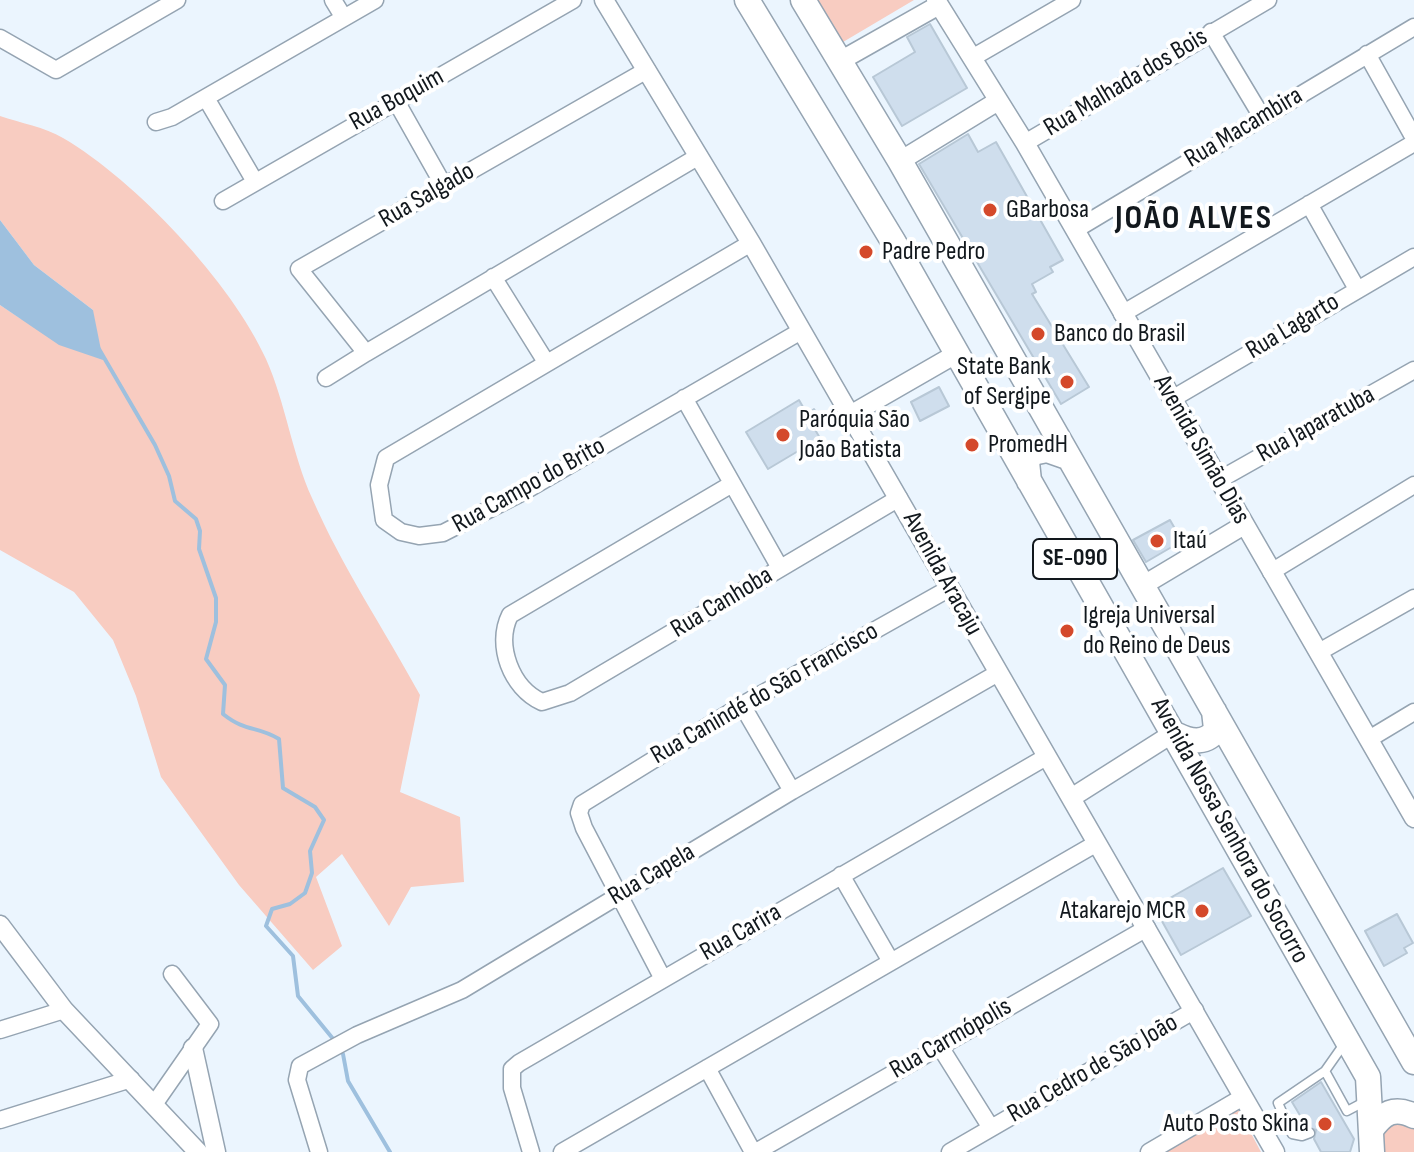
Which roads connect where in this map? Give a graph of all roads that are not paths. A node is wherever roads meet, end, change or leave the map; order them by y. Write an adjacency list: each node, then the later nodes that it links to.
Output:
1 (177, 0): 14 (street)
2 (333, 0): 11 (street)
3 (375, 0): 11 (street)
4 (573, 0): 20 (street, Rua Boquim)
5 (604, 0): 18 (street, Avenida Aracaju)
6 (747, 0): 40 (main road, Avenida Nossa Senhora do Socorro / SE-090)
7 (803, 0): 17 (main road, Avenida Nossa Senhora do Socorro / SE-090)
8 (1072, 0): 16 (street)
9 (1268, 0): 13 (street, Rua Malhada dos Bois)
10 (938, 2): 16 (street, Avenida Simão Dias); 17 (street)
11 (344, 18): 19 (street)
12 (1414, 27): 15 (street, Rua Macambira)
13 (1211, 32): 22 (street); 25 (street, Rua Malhada dos Bois)
14 (0, 38)
15 (1367, 54): 22 (street, Rua Macambira); 24 (street)
16 (972, 58): 21 (street, Avenida Simão Dias)
17 (840, 61): 27 (main road, Avenida Nossa Senhora do Socorro / SE-090)
18 (647, 70): 26 (street, Avenida Aracaju); 29 (street, Rua Salgado)
19 (206, 98): 23 (street); 28 (street)
20 (396, 101): 28 (street, Rua Boquim); 29 (street)
21 (998, 101): 25 (street, Avenida Simão Dias); 27 (street)
22 (1262, 117): 32 (street, Rua Macambira)
23 (156, 122)
24 (1414, 141): 31 (street)
25 (1025, 143): 32 (street, Avenida Simão Dias)
26 (699, 156): 33 (street, Avenida Aracaju); 35 (street)
27 (900, 161): 47 (main road, Avenida Nossa Senhora do Socorro / SE-090)
28 (254, 180): 30 (street, Rua Boquim)
29 (444, 186): 39 (street, Rua Salgado)
30 (223, 201)
31 (1309, 204): 36 (street); 37 (street)
32 (1075, 230): 37 (street, Avenida Simão Dias)
33 (751, 243): 38 (street, Avenida Aracaju); 41 (street, Rua Campo do Brito)
34 (1414, 257): 36 (street, Rua Lagarto)
35 (493, 277): 39 (street); 41 (street)
36 (1357, 289): 45 (street, Rua Lagarto)
37 (1122, 314): 45 (street, Avenida Simão Dias)
38 (801, 331): 44 (street, Rua Campo do Brito); 46 (street, Avenida Aracaju)
39 (366, 353): 43 (street)
40 (956, 354): 46 (street); 49 (main road, Avenida Nossa Senhora do Socorro / SE-090)
41 (546, 362): 44 (street, Rua Campo do Brito)
42 (1414, 371): 48 (street, Rua Japaratuba)
43 (326, 378)
44 (684, 398): 50 (street)
45 (1172, 399): 48 (street, Avenida Simão Dias)
46 (850, 415): 52 (street, Avenida Aracaju)
47 (1067, 457): 49 (main road); 56 (main road, Avenida Nossa Senhora do Socorro / SE-090)
48 (1219, 480): 53 (street, Avenida Simão Dias)
49 (1029, 481): 64 (main road, Avenida Nossa Senhora do Socorro / SE-090)
50 (732, 484): 54 (street); 54 (street, Rua Canhoba)
51 (1414, 485): 55 (street)
52 (899, 498): 54 (street, Rua Canhoba); 57 (street, Avenida Aracaju)
53 (1244, 525): 55 (street, Avenida Simão Dias); 56 (street)
54 (780, 568)
55 (1271, 572): 59 (street, Avenida Simão Dias)
56 (1142, 586): 62 (main road, Avenida Nossa Senhora do Socorro / SE-090)
57 (950, 588): 60 (street, Avenida Aracaju); 61 (street, Rua Canindé do São Francisco)
58 (1414, 598): 59 (street)
59 (1319, 652): 65 (street, Avenida Simão Dias)
60 (998, 673): 66 (street, Avenida Aracaju); 67 (street, Rua Capela)
61 (742, 705): 67 (street); 72 (street, Rua Canindé do São Francisco)
62 (1214, 711): 64 (main road); 84 (main road, Avenida Nossa Senhora do Socorro / SE-090)
63 (1414, 712): 65 (street)
64 (1176, 734): 68 (street); 81 (main road, Avenida Nossa Senhora do Socorro / SE-090)
65 (1369, 739): 69 (street, Avenida Simão Dias)
66 (1046, 757): 68 (street, Avenida Aracaju); 71 (street, Rua Carira)
67 (792, 791): 72 (street, Rua Capela)
68 (1071, 798): 70 (street, Avenida Aracaju)
69 (1414, 818)
70 (1097, 843): 74 (street, Avenida Aracaju); 75 (street)
71 (841, 875): 75 (street); 77 (street, Rua Carira)
72 (618, 894): 77 (street); 98 (street, Rua Capela)
73 (0, 925): 78 (street)
74 (1147, 928): 79 (street, Avenida Aracaju); 82 (street, Rua Carmópolis)
75 (890, 960): 85 (street)
76 (172, 974): 83 (street)
77 (663, 979): 99 (street, Rua Carira)
78 (64, 1010): 80 (street); 87 (street)
79 (1195, 1010): 88 (street, Avenida Aracaju); 93 (street, Rua Cedro de São João)
80 (0, 1030)
81 (1347, 1040): 86 (lane); 89 (main road, Avenida Nossa Senhora do Socorro / SE-090)
82 (939, 1045): 93 (street); 101 (street, Rua Carmópolis)
83 (193, 1048): 90 (street); 97 (street)
84 (1414, 1062)
85 (707, 1068): 100 (street); 101 (street)
86 (1325, 1071): 89 (lane); 94 (lane)
87 (131, 1079): 90 (street); 92 (street)
88 (1243, 1097): 103 (street); 104 (street, Avenida Aracaju)
89 (1371, 1098): 95 (main road, Avenida Nossa Senhora do Socorro / SE-090)
90 (155, 1103): 96 (street)
91 (1414, 1116): 95 (main road)
92 (0, 1120)
93 (991, 1128): 102 (street, Rua Cedro de São João)
94 (1310, 1133)
95 (1372, 1141)
96 (197, 1152)
97 (216, 1152)
98 (319, 1152)
99 (531, 1152)
100 (562, 1152)
101 (754, 1152)
102 (950, 1152)
103 (1149, 1152)
104 (1275, 1152)

